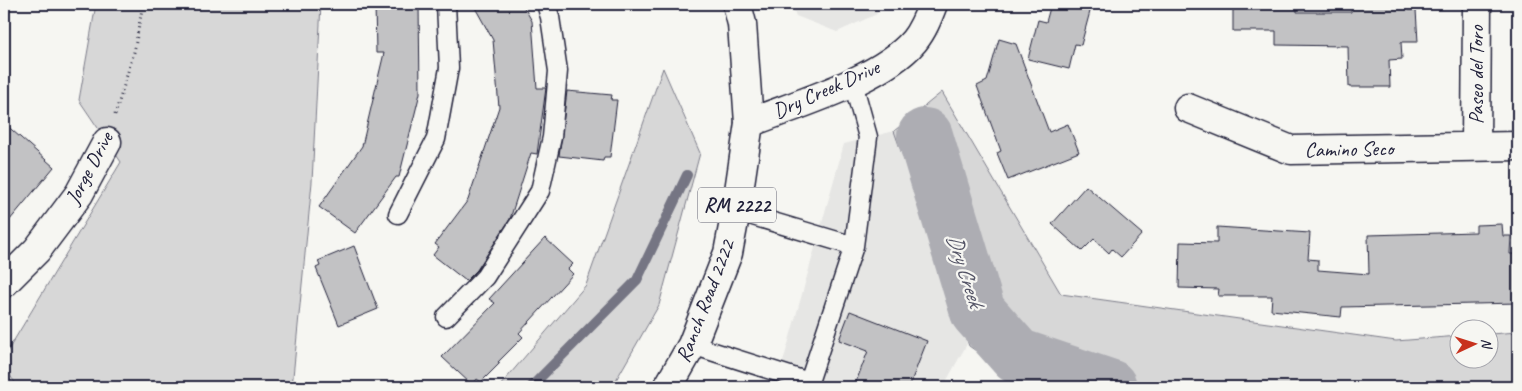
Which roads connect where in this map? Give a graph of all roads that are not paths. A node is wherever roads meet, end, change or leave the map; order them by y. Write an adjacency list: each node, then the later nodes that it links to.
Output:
1 (446, 4): 13 (lane)
2 (546, 4): 16 (lane)
3 (737, 4): 8 (street, Ranch Road 2222 / RM 2222)
4 (933, 4): 6 (street, Dry Creek Drive)
5 (1477, 4): 10 (street, Paseo del Toro)
6 (853, 83): 8 (street, Dry Creek Drive); 14 (lane)
7 (1188, 108): 10 (street, Camino Seco)
8 (749, 122): 12 (street, Ranch Road 2222 / RM 2222)
9 (107, 142): 15 (street, Jorge Drive)
10 (1476, 146): 11 (street, Camino Seco)
11 (1518, 146)
12 (736, 211): 14 (lane); 17 (street, Ranch Road 2222 / RM 2222)
13 (398, 214)
14 (854, 246): 17 (lane)
15 (4, 283)
16 (446, 317)
17 (692, 345): 18 (street, Ranch Road 2222 / RM 2222)
18 (668, 387)

